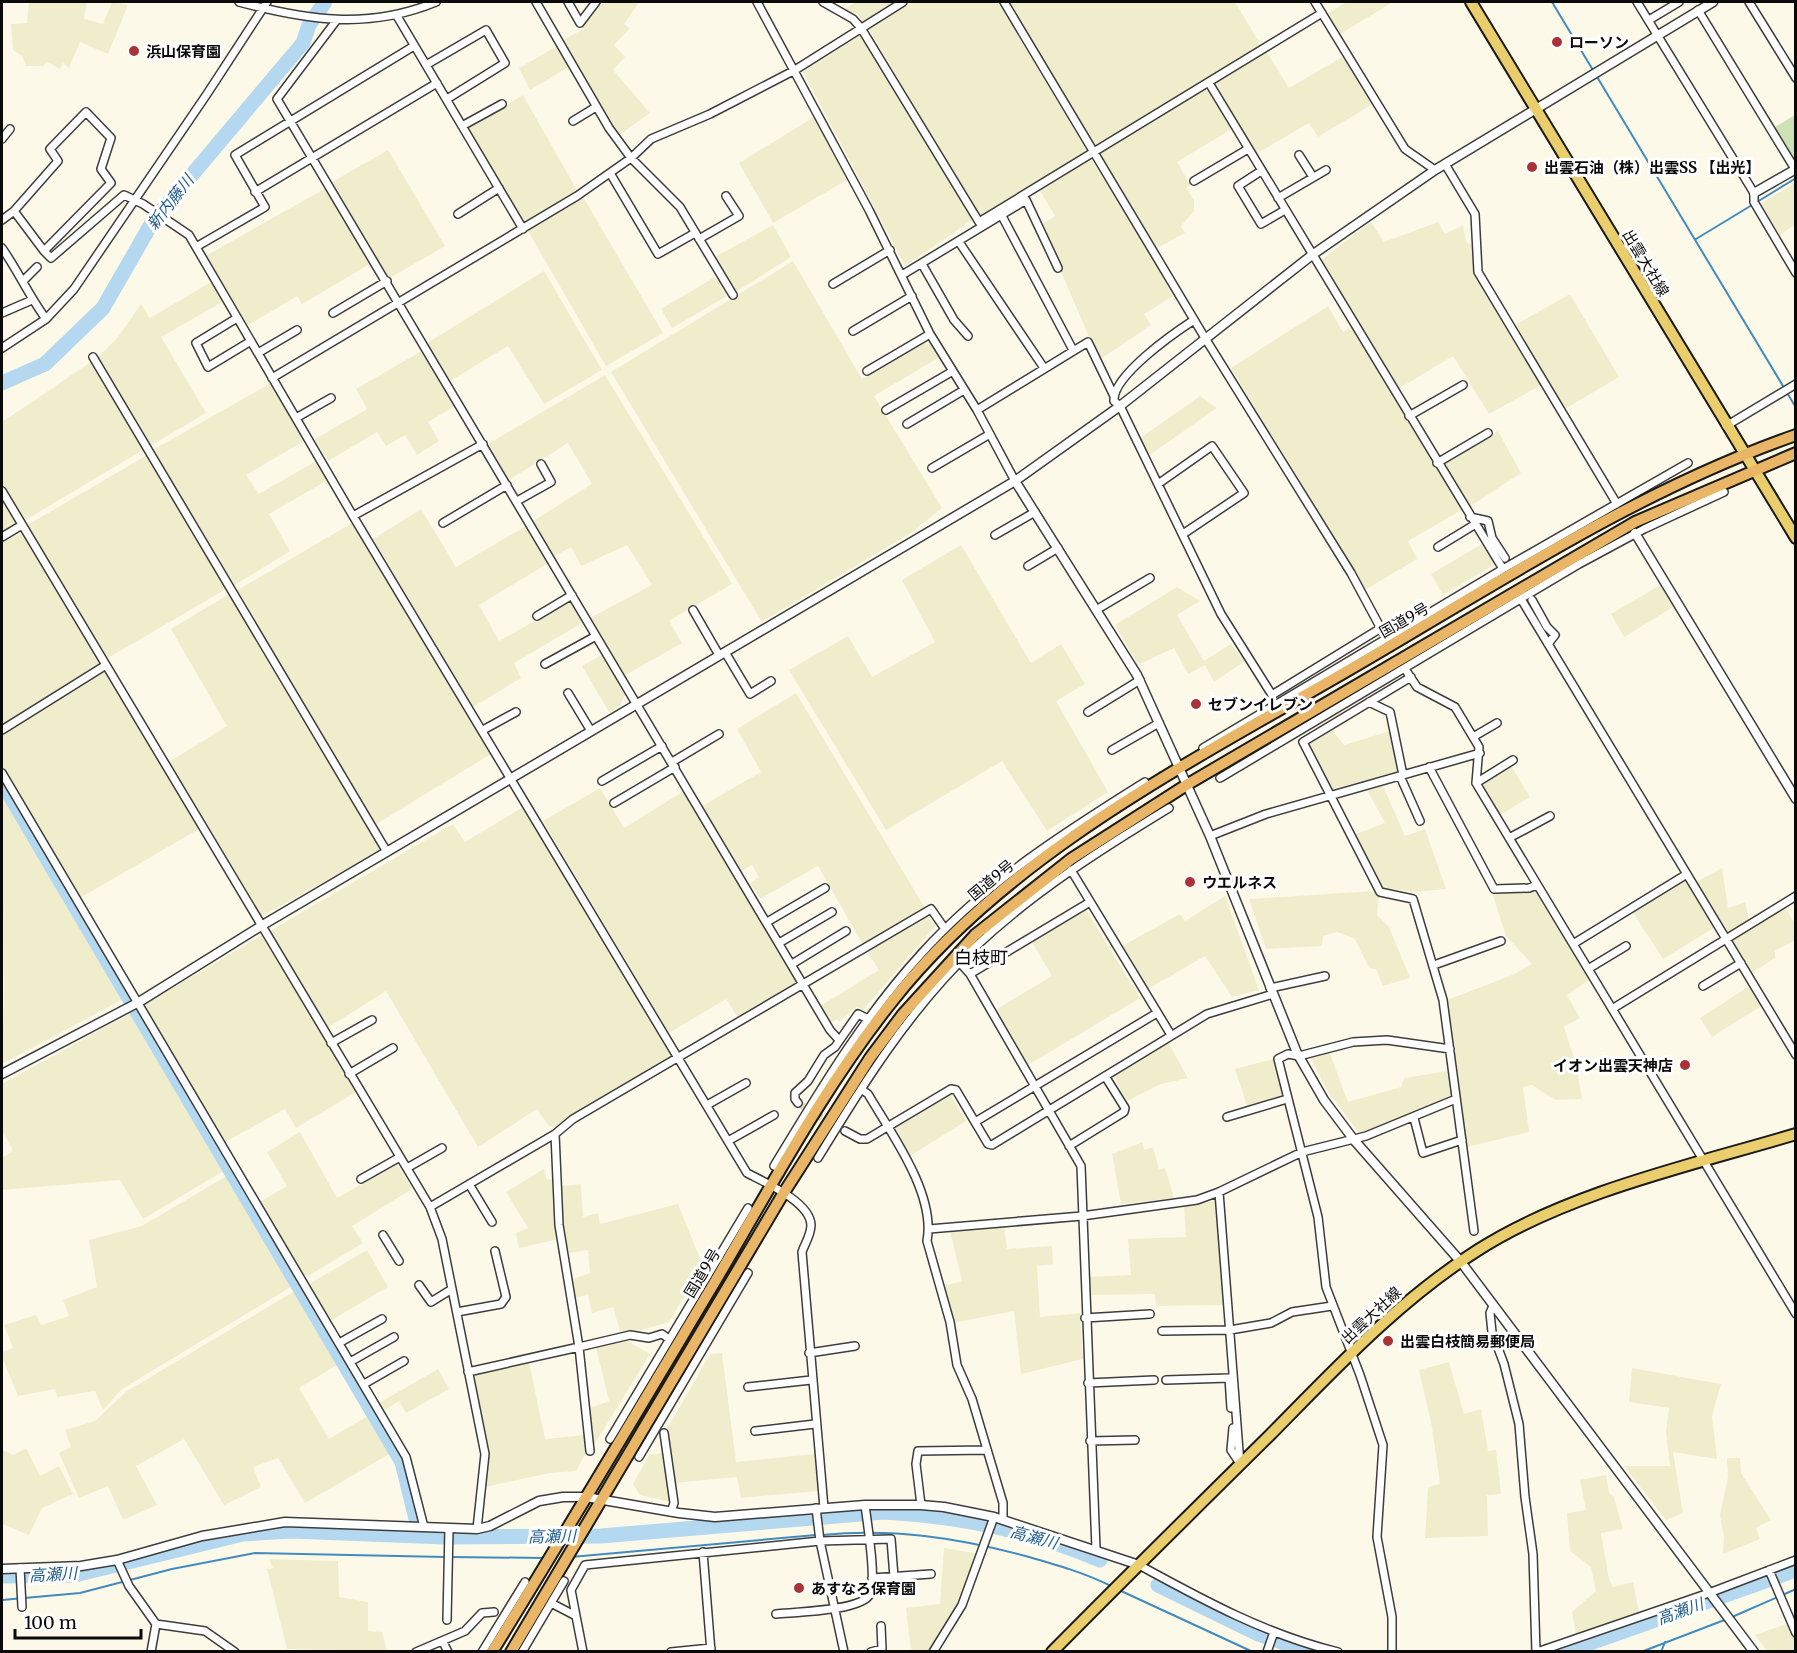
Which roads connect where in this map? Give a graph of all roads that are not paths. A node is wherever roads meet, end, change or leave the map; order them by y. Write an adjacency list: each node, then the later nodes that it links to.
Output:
1 (239, 2): 16 (street)
2 (436, 2): 19 (street)
3 (536, 2): 32 (street)
4 (568, 2): 5 (street)
5 (596, 2)
6 (757, 2): 26 (street)
7 (823, 2): 22 (street)
8 (903, 2): 22 (street)
9 (1004, 2): 40 (street)
10 (1315, 2): 18 (street)
11 (1471, 2): 33 (main road, 出雲大社線)
12 (1637, 2): 20 (street)
13 (1679, 2): 20 (street)
14 (1713, 2): 17 (street)
15 (1749, 2): 27 (street)
16 (264, 5): 21 (street); 58 (street)
17 (1698, 10): 23 (street); 45 (street)
18 (1322, 13): 29 (street); 47 (street)
19 (397, 16): 21 (street); 24 (street)
20 (1648, 20): 23 (street)
21 (332, 21): 34 (street)
22 (861, 28): 26 (street); 56 (street)
23 (1658, 35): 33 (street); 54 (street)
24 (414, 46): 25 (street); 34 (street)
25 (426, 65): 28 (street); 30 (street)
26 (795, 70): 43 (street); 69 (street)
27 (1796, 78)
28 (437, 83): 30 (street); 42 (street)
29 (1209, 83): 39 (street); 40 (street)
30 (447, 99): 36 (street)
31 (502, 104): 36 (street)
32 (596, 106): 35 (street); 43 (street)
33 (1536, 109): 44 (street); 114 (main road, 出雲大社線)
34 (290, 119): 42 (street); 53 (street)
35 (573, 121)
36 (462, 126): 52 (street)
37 (10, 129): 38 (street)
38 (2, 139)
39 (1248, 149): 48 (street); 51 (street)
40 (1095, 151): 56 (street); 88 (street)
41 (1299, 155): 50 (street)
42 (314, 157): 53 (street); 78 (street)
43 (631, 158): 49 (street); 65 (street)
44 (1445, 164): 47 (street); 134 (street)
45 (1795, 169): 54 (street)
46 (1326, 170): 50 (street)
47 (1436, 170): 71 (street)
48 (1261, 171): 57 (street); 59 (street)
49 (610, 173): 64 (street); 65 (street)
50 (1313, 177): 57 (street)
51 (1194, 182)
52 (499, 188): 61 (street); 64 (street)
53 (255, 192): 67 (street)
54 (1754, 193): 75 (street)
55 (726, 196): 65 (street)
56 (1022, 198): 62 (street); 74 (street)
57 (1278, 198): 59 (street)
58 (134, 199): 67 (street); 70 (street); 87 (street)
59 (1285, 210): 71 (street)
60 (14, 211): 63 (street); 70 (street); 70 (street)
61 (458, 214)
62 (1002, 216): 66 (street); 96 (street)
63 (2, 220)
64 (523, 228): 83 (street)
65 (697, 236): 80 (street)
66 (959, 242): 72 (street); 99 (street)
67 (196, 247): 86 (street)
68 (2, 248): 77 (street)
69 (890, 250): 76 (street); 79 (street)
70 (44, 251)
71 (1311, 255): 93 (street); 111 (street)
72 (922, 264): 76 (street); 92 (street)
73 (37, 267): 77 (street)
74 (1058, 268)
75 (1796, 273)
76 (902, 275): 81 (street)
77 (23, 281): 82 (street)
78 (387, 281): 83 (street); 85 (street)
79 (833, 284)
80 (733, 295)
81 (912, 296): 90 (street); 91 (street)
82 (32, 300): 84 (street); 87 (street)
83 (398, 302): 102 (street); 118 (street)
84 (2, 313)
85 (333, 313)
86 (237, 318): 94 (street); 94 (street)
87 (46, 319): 95 (street)
88 (1194, 320): 93 (street); 106 (street)
89 (297, 330): 97 (street)
90 (853, 331)
91 (930, 334): 100 (street); 101 (street)
92 (968, 336)
93 (1205, 338): 108 (street); 163 (street)
94 (251, 341): 97 (street)
95 (2, 348)
96 (1073, 350): 99 (street); 106 (street)
97 (258, 353): 102 (street)
98 (93, 357): 223 (street)
99 (1044, 368): 110 (street)
100 (867, 371)
101 (953, 371): 105 (street); 109 (street)
102 (272, 378): 112 (street)
103 (1796, 384): 114 (street)
104 (1463, 385): 111 (street)
105 (964, 390): 110 (street); 113 (street)
106 (1114, 396): 108 (street)
107 (331, 398): 112 (street)
108 (1120, 406): 126 (street); 127 (street)
109 (886, 410)
110 (977, 410): 116 (street)
111 (1409, 416): 121 (street)
112 (296, 418): 136 (street)
113 (907, 424)
114 (1726, 426): 119 (main road, 出雲大社線)
115 (1488, 433): 121 (street)
116 (990, 434): 124 (street); 126 (street)
117 (1796, 435): 119 (highway, 国道9号)
118 (483, 444): 128 (street); 136 (street)
119 (1745, 453): 125 (main road, 出雲大社線); 132 (highway, 国道9号)
120 (1796, 453): 125 (highway, 国道9号)
121 (1437, 463): 137 (street)
122 (1688, 463): 129 (street)
123 (541, 464): 133 (street)
124 (932, 468)
125 (1754, 470): 130 (highway, 国道9号); 145 (main road, 出雲大社線)
126 (1015, 481): 135 (street); 168 (street)
127 (1158, 484): 142 (street); 142 (street)
128 (507, 485): 133 (street); 138 (street)
129 (1640, 490): 132 (street); 134 (street)
130 (1719, 490): 141 (street); 148 (highway, 国道9号)
131 (2, 491): 139 (street)
132 (1659, 492): 155 (highway, 国道9号)
133 (517, 501): 156 (street)
134 (1617, 504): 152 (street)
135 (1035, 512): 143 (street); 147 (street)
136 (353, 516): 187 (street)
137 (1470, 518): 140 (street); 149 (street)
138 (442, 523)
139 (22, 525): 144 (street); 170 (street)
140 (1474, 525): 146 (street); 152 (street)
141 (1635, 533): 150 (street); 212 (street)
142 (1183, 534): 163 (street)
143 (995, 535)
144 (2, 537)
145 (1796, 538)
146 (1438, 547)
147 (1058, 548): 151 (street); 160 (street)
148 (1584, 552): 150 (street); 162 (highway, 国道9号)
149 (1505, 558)
150 (1579, 564): 157 (street)
151 (1028, 566)
152 (1503, 569): 153 (street)
153 (1493, 575): 155 (street); 165 (street)
154 (1150, 578): 160 (street)
155 (1489, 588): 177 (highway, 国道9号)
156 (572, 596): 161 (street); 164 (street)
157 (1521, 598): 166 (street); 167 (street)
158 (1532, 600): 167 (street)
159 (693, 610): 168 (street)
160 (1096, 610): 175 (street)
161 (537, 616)
162 (1459, 625): 166 (street); 173 (highway, 国道9号)
163 (1381, 628): 165 (street)
164 (596, 636): 169 (street); 181 (street)
165 (1386, 638): 171 (street)
166 (1455, 638): 172 (street)
167 (1548, 644): 225 (street)
168 (722, 654): 176 (street); 181 (street)
169 (545, 664)
170 (106, 665): 186 (street); 233 (street)
171 (1334, 669): 177 (street); 188 (street)
172 (1405, 669): 174 (street); 178 (street)
173 (1374, 675): 178 (street); 191 (highway, 国道9号)
174 (1411, 677): 180 (street); 193 (street)
175 (1140, 680): 183 (street); 184 (street)
176 (771, 681)
177 (1328, 683): 194 (highway, 国道9号)
178 (1368, 691): 192 (street)
179 (568, 693): 189 (street)
180 (1369, 702): 204 (street); 211 (street)
181 (637, 705): 189 (street); 195 (street)
182 (516, 712): 187 (street)
183 (1088, 712)
184 (1160, 723): 197 (street); 202 (street)
185 (1497, 723): 193 (street)
186 (2, 729)
187 (483, 730): 205 (street)
188 (1233, 730): 194 (street); 196 (street)
189 (591, 731): 205 (street)
190 (719, 734): 200 (street)
191 (1274, 735): 192 (street); 210 (highway, 国道9号)
192 (1291, 736): 206 (street)
193 (1473, 737): 198 (street)
194 (1227, 742): 202 (highway, 国道9号)
195 (662, 746): 200 (street); 207 (street)
196 (1203, 748)
197 (1112, 750)
198 (1480, 753): 201 (street); 209 (street)
199 (1513, 760): 209 (street)
200 (674, 764): 213 (street); 232 (street)
201 (1429, 767): 204 (street); 226 (street)
202 (1181, 769): 210 (street); 218 (highway, 国道9号)
203 (2, 772): 252 (street)
204 (1401, 775): 211 (street); 219 (street)
205 (512, 778): 223 (street); 266 (street)
206 (1220, 778)
207 (602, 781)
208 (1145, 782): 217 (street)
209 (1476, 783): 222 (street)
210 (1188, 784): 215 (highway, 国道9号); 221 (street)
211 (1331, 796): 221 (street); 245 (street)
212 (1796, 799)
213 (614, 803)
214 (1169, 808): 220 (street)
215 (1140, 815): 220 (street); 230 (highway, 国道9号)
216 (1550, 816): 222 (street)
217 (1084, 820): 218 (street); 235 (street)
218 (1098, 820): 296 (highway, 国道9号)
219 (1420, 821)
220 (1133, 830): 224 (street)
221 (1210, 836): 251 (street)
222 (1509, 838): 226 (street)
223 (387, 852): 233 (street)
224 (1071, 870): 229 (street); 234 (street)
225 (1687, 874): 237 (street); 240 (street)
226 (1537, 885): 240 (street)
227 (825, 888): 232 (street)
228 (1796, 896): 237 (street)
229 (1090, 902): 247 (street); 254 (street)
230 (1003, 911): 234 (street); 257 (highway, 国道9号)
231 (832, 912): 239 (street)
232 (767, 922): 239 (street)
233 (261, 926): 252 (street); 260 (street)
234 (997, 928): 242 (street)
235 (945, 929): 249 (street); 255 (street)
236 (846, 931): 244 (street)
237 (1728, 940): 243 (street); 253 (street)
238 (1501, 941): 245 (street)
239 (779, 943): 244 (street)
240 (1573, 944): 246 (street)
241 (1626, 946): 246 (street)
242 (960, 963): 247 (street); 261 (street)
243 (1741, 963): 250 (street); 264 (street)
244 (792, 964): 249 (street)
245 (1434, 965): 263 (street)
246 (1588, 969): 253 (street)
247 (970, 974): 271 (street)
248 (1325, 976): 251 (street)
249 (804, 985): 259 (street); 266 (street)
250 (1703, 986)
251 (1271, 991): 258 (street); 265 (street)
252 (139, 1002): 267 (street); 332 (street)
253 (1612, 1009): 298 (street)
254 (1157, 1013): 258 (street); 271 (street)
255 (868, 1019): 259 (street); 291 (street)
256 (372, 1020): 260 (street)
257 (891, 1029): 261 (street); 280 (highway, 国道9号)
258 (1171, 1035): 269 (street)
259 (839, 1040): 275 (street)
260 (331, 1043): 268 (street)
261 (890, 1045): 272 (street)
262 (393, 1048): 268 (street)
263 (1450, 1049): 265 (street); 274 (street)
264 (1796, 1055)
265 (1299, 1056): 273 (street); 288 (street)
266 (680, 1058): 276 (street); 286 (street)
267 (2, 1074)
268 (349, 1074): 295 (street)
269 (1105, 1076): 277 (street); 292 (street)
270 (746, 1083): 276 (street)
271 (1035, 1086): 277 (street); 283 (street)
272 (861, 1089): 278 (street); 284 (street)
273 (1287, 1099): 281 (street); 294 (street)
274 (1456, 1099): 282 (street); 289 (street)
275 (798, 1103)
276 (707, 1105): 290 (street)
277 (1049, 1110): 283 (street); 292 (street)
278 (846, 1111): 280 (street); 297 (street)
279 (774, 1115): 290 (street)
280 (832, 1117): 305 (highway, 国道9号)
281 (1227, 1117)
282 (1414, 1118): 288 (street); 289 (street)
283 (975, 1122): 284 (street)
284 (888, 1127): 285 (street); 310 (street)
285 (845, 1131)
286 (555, 1134): 302 (street); 334 (street)
287 (1796, 1134): 298 (main road, 出雲大社線)
288 (1354, 1140): 294 (street); 315 (street)
289 (1462, 1140): 311 (street)
290 (728, 1141): 303 (street)
291 (788, 1143): 296 (street); 299 (street)
292 (1070, 1146): 308 (street)
293 (442, 1148): 300 (street)
294 (1302, 1152): 304 (street); 321 (street)
295 (400, 1156): 300 (street); 301 (street)
296 (789, 1157): 303 (highway, 国道9号)
297 (818, 1158)
298 (1705, 1161): 315 (main road, 出雲大社線); 325 (street)
299 (774, 1166)
300 (407, 1168): 306 (street)
301 (361, 1179)
302 (469, 1184): 306 (street); 309 (street)
303 (771, 1185): 305 (street); 317 (highway, 国道9号)
304 (1219, 1192): 308 (street); 328 (street)
305 (783, 1194): 316 (highway, 国道9号); 335 (street)
306 (430, 1207): 320 (street)
307 (748, 1208): 319 (street)
308 (1082, 1216): 310 (street); 326 (street)
309 (492, 1222)
310 (929, 1229): 356 (street)
311 (1474, 1231)
312 (383, 1234): 314 (street)
313 (495, 1251): 323 (street)
314 (399, 1261)
315 (1461, 1262): 322 (street); 336 (main road, 出雲大社線)
316 (744, 1271): 347 (street); 349 (highway, 国道9号)
317 (716, 1280): 319 (street); 348 (highway, 国道9号)
318 (419, 1285): 320 (street)
319 (701, 1286): 331 (street)
320 (452, 1288): 323 (street)
321 (1332, 1306): 328 (street); 336 (street)
322 (1494, 1306): 387 (street); 418 (street)
323 (457, 1312): 339 (street)
324 (1150, 1314): 326 (street)
325 (1796, 1314)
326 (1085, 1318): 343 (street)
327 (382, 1319): 332 (street)
328 (1230, 1330): 329 (street); 359 (street)
329 (1162, 1331)
330 (393, 1337): 338 (street)
331 (669, 1339): 334 (street); 345 (street)
332 (339, 1342): 338 (street)
333 (855, 1346): 335 (street)
334 (579, 1347): 339 (street); 357 (street)
335 (809, 1353): 340 (street)
336 (1352, 1353): 359 (main road, 出雲大社線); 417 (street)
337 (404, 1361): 344 (street)
338 (350, 1362): 344 (street)
339 (468, 1372): 370 (street)
340 (811, 1380): 346 (street); 350 (street)
341 (1154, 1380): 343 (street)
342 (1166, 1380): 359 (street)
343 (1088, 1383): 355 (street)
344 (364, 1384): 368 (street)
345 (642, 1386): 348 (street); 353 (street)
346 (748, 1387)
347 (673, 1399): 349 (street); 358 (street)
348 (641, 1405): 360 (highway, 国道9号)
349 (656, 1408): 361 (highway, 国道9号)
350 (815, 1424): 351 (street); 364 (street)
351 (755, 1431)
352 (664, 1433): 365 (street)
353 (610, 1439)
354 (1135, 1440): 355 (street)
355 (1090, 1442): 373 (street)
356 (987, 1450): 363 (street); 367 (street)
357 (590, 1451)
358 (639, 1457)
359 (1240, 1464): 377 (main road, 出雲大社線)
360 (586, 1497): 361 (street); 370 (street); 386 (highway, 国道9号)
361 (602, 1499): 365 (street); 385 (highway, 国道9号)
362 (865, 1505): 363 (street); 364 (street); 371 (street)
363 (921, 1505): 366 (street)
364 (820, 1508): 365 (street); 372 (street)
365 (671, 1512)
366 (994, 1517): 367 (street); 413 (street)
367 (1003, 1520): 373 (street)
368 (424, 1527): 369 (street); 375 (street)
369 (449, 1528): 370 (street); 394 (street)
370 (477, 1529)
371 (869, 1539): 372 (street); 382 (street); 383 (street)
372 (820, 1541): 374 (street); 390 (street)
373 (1096, 1549): 377 (street)
374 (703, 1552): 393 (street); 400 (street)
375 (117, 1560): 378 (street); 395 (street)
376 (1796, 1560): 380 (street)
377 (1139, 1565): 397 (street); 414 (main road, 出雲大社線)
378 (20, 1568): 379 (street); 389 (street)
379 (2, 1569)
380 (1769, 1570): 387 (street); 398 (street)
381 (931, 1574): 382 (street)
382 (894, 1576): 383 (street)
383 (872, 1578): 390 (street)
384 (564, 1581): 388 (street)
385 (551, 1584): 388 (street); 407 (highway, 国道9号)
386 (527, 1586): 405 (street); 406 (highway, 国道9号)
387 (1709, 1593): 418 (street); 419 (street)
388 (553, 1601): 393 (street); 408 (street)
389 (22, 1607)
390 (836, 1608): 392 (street); 411 (street)
391 (494, 1612): 399 (street)
392 (776, 1614)
393 (576, 1616): 409 (street)
394 (447, 1620)
395 (156, 1624): 401 (street); 402 (street)
396 (881, 1626): 412 (street)
397 (1274, 1632): 415 (street); 416 (street)
398 (1796, 1633)
399 (443, 1642): 403 (street); 404 (street)
400 (711, 1650): 410 (street)
401 (152, 1652)
402 (235, 1652)
403 (416, 1652)
404 (448, 1652)
405 (482, 1652)
406 (492, 1652)
407 (511, 1652)
408 (522, 1652)
409 (583, 1652)
410 (671, 1652)
411 (844, 1652)
412 (871, 1652)
413 (933, 1652)
414 (1052, 1652)
415 (1267, 1652)
416 (1338, 1652)
417 (1392, 1652)
418 (1536, 1652)
419 (1754, 1652)

